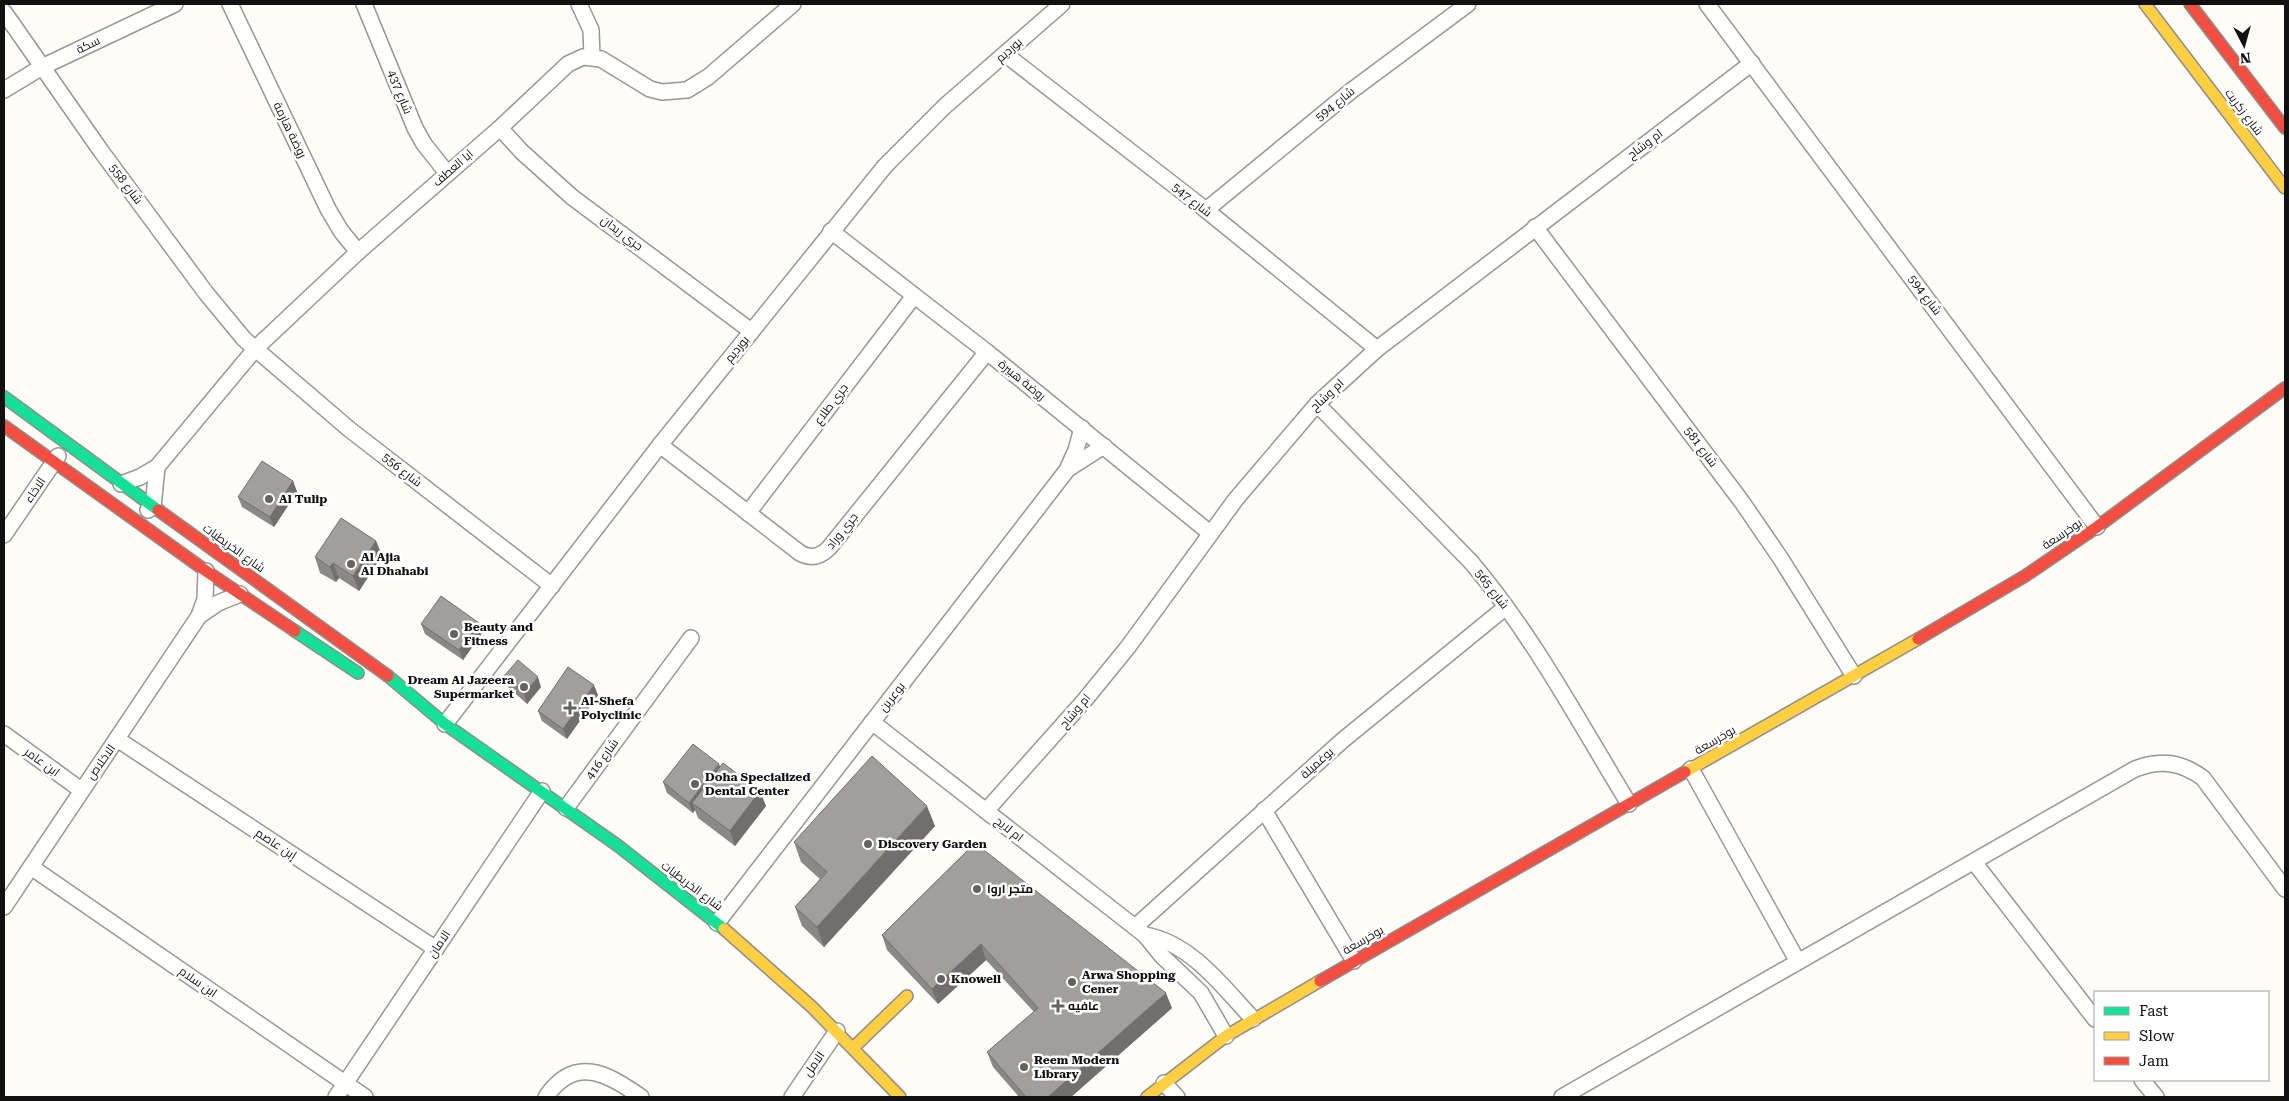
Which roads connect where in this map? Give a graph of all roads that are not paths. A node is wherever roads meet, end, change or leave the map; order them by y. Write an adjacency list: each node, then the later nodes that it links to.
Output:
1 (175, 4): 15 (street, سكة)
2 (230, 4): 24 (street, روضة هارمة)
3 (364, 4): 19 (street, شارع 437)
4 (579, 4): 13 (street)
5 (793, 4): 13 (street)
6 (1062, 4): 12 (street, بورديم)
7 (1468, 4): 21 (street, شارع 594)
8 (1707, 4): 14 (street, شارع 594)
9 (2145, 4): 20 (street, شارع زكريت)
10 (2190, 4): 17 (street, شارع زكريت)
11 (4, 12): 15 (street, شارع 558)
12 (1005, 54): 21 (street, شارع 547); 23 (street, بورديم)
13 (592, 57): 18 (street, ابا العطف)
14 (1752, 63): 22 (street, ام وشاح); 45 (street, شارع 594)
15 (42, 68): 16 (street, سكة); 27 (street, شارع 558)
16 (4, 90)
17 (2284, 125)
18 (500, 128): 19 (street, ابا العطف); 26 (street, جري ريدان)
19 (447, 173): 24 (street, ابا العطف)
20 (2285, 188)
21 (1206, 210): 28 (street, شارع 547)
22 (1535, 227): 28 (street, ام وشاح); 54 (street, شارع 581)
23 (831, 231): 25 (street, روضة هبيرة); 26 (street, بورديم)
24 (358, 252): 27 (street, ابا العطف)
25 (914, 296): 29 (street, روضة هبيرة); 43 (street, جري طلاع)
26 (751, 331): 36 (street, بورديم)
27 (256, 348): 39 (street, ابا العطف); 49 (street, شارع 556)
28 (1377, 349): 32 (street, ام وشاح)
29 (987, 352): 34 (street, روضة هبيرة); 43 (street, جري وراد)
30 (2285, 388): 45 (street, بوخرسعة)
31 (4, 397): 35 (street, شارع الخريطيات)
32 (1316, 404): 46 (street, ام وشاح); 51 (street, شارع 565)
33 (4, 426): 38 (street)
34 (1082, 428): 37 (street, روضة هبيرة); 40 (street, بوعرين)
35 (66, 444): 38 (street, الاخاء); 41 (street, شارع الخريطيات)
36 (660, 445): 43 (street, جري وراد); 49 (street, بورديم)
37 (1104, 446): 40 (street, بوعرين); 46 (street, روضة هبيرة)
38 (54, 461): 44 (street); 47 (street, الاخاء)
39 (158, 467): 41 (street); 42 (street)
40 (1067, 470): 57 (street, بوعرين)
41 (121, 484): 42 (street, شارع الخريطيات)
42 (152, 507): 44 (street); 58 (street, شارع الخريطيات)
43 (748, 513)
44 (134, 520): 48 (street)
45 (2097, 527): 54 (street, بوخرسعة)
46 (1210, 532): 67 (street, ام وشاح)
47 (4, 536)
48 (206, 571): 50 (street); 52 (street, الاخلاص)
49 (552, 586): 58 (street, بورديم)
50 (240, 594): 52 (street, الاخلاص); 55 (street)
51 (1506, 606): 64 (street, شارع 565); 66 (street, بوغميلة)
52 (199, 616): 60 (street, الاخلاص)
53 (691, 638): 65 (street, شارع 416)
54 (1854, 676): 61 (street, بوخرسعة)
55 (367, 679)
56 (394, 697): 58 (street, شارع الخريطيات)
57 (872, 722): 67 (street, ام لايح); 72 (street, بوعرين)
58 (445, 724): 63 (street, شارع الخريطيات)
59 (4, 734): 62 (street, ابن عامر)
60 (117, 739): 62 (street, الاخلاص); 74 (street, إبن عاصم)
61 (1691, 769): 64 (street, بوخرسعة); 76 (street)
62 (81, 790): 69 (street, الاخلاص)
63 (542, 791): 65 (street, شارع الخريطيات); 74 (street, الامان)
64 (1629, 804): 75 (street, بوخرسعة)
65 (566, 808): 72 (street, شارع الخريطيات)
66 (1264, 810): 73 (street, بوغميلة); 75 (street)
67 (986, 811): 73 (street, ام لايح)
68 (1974, 862): 70 (street); 76 (street); 78 (street)
69 (30, 867): 71 (street, الاخلاص); 85 (street, ابن سلام)
70 (2285, 889)
71 (4, 907)
72 (717, 923): 80 (street, شارع الخريطيات)
73 (1140, 931): 79 (street, ام لايح); 81 (street, ام لايح)
74 (436, 949): 85 (street, الامان)
75 (1354, 961): 79 (street, بوخرسعة)
76 (1798, 962): 94 (street)
77 (907, 996): 82 (street)
78 (2094, 1018)
79 (1253, 1019): 81 (street, بوخرسعة)
80 (837, 1031): 82 (street, شارع الخريطيات); 90 (street, الامل)
81 (1226, 1036): 84 (street, بوخرسعة)
82 (854, 1047): 91 (street, شارع الخريطيات)
83 (2143, 1081): 95 (street)
84 (1164, 1083): 92 (street, بوخرسعة); 93 (street)
85 (345, 1084): 86 (street, الامان); 87 (street, ابن سلام)
86 (336, 1097)
87 (364, 1097)
88 (546, 1097): 89 (street)
89 (640, 1097)
90 (792, 1097)
91 (900, 1097)
92 (1147, 1097)
93 (1177, 1097)
94 (1562, 1097)
95 (2156, 1097)

